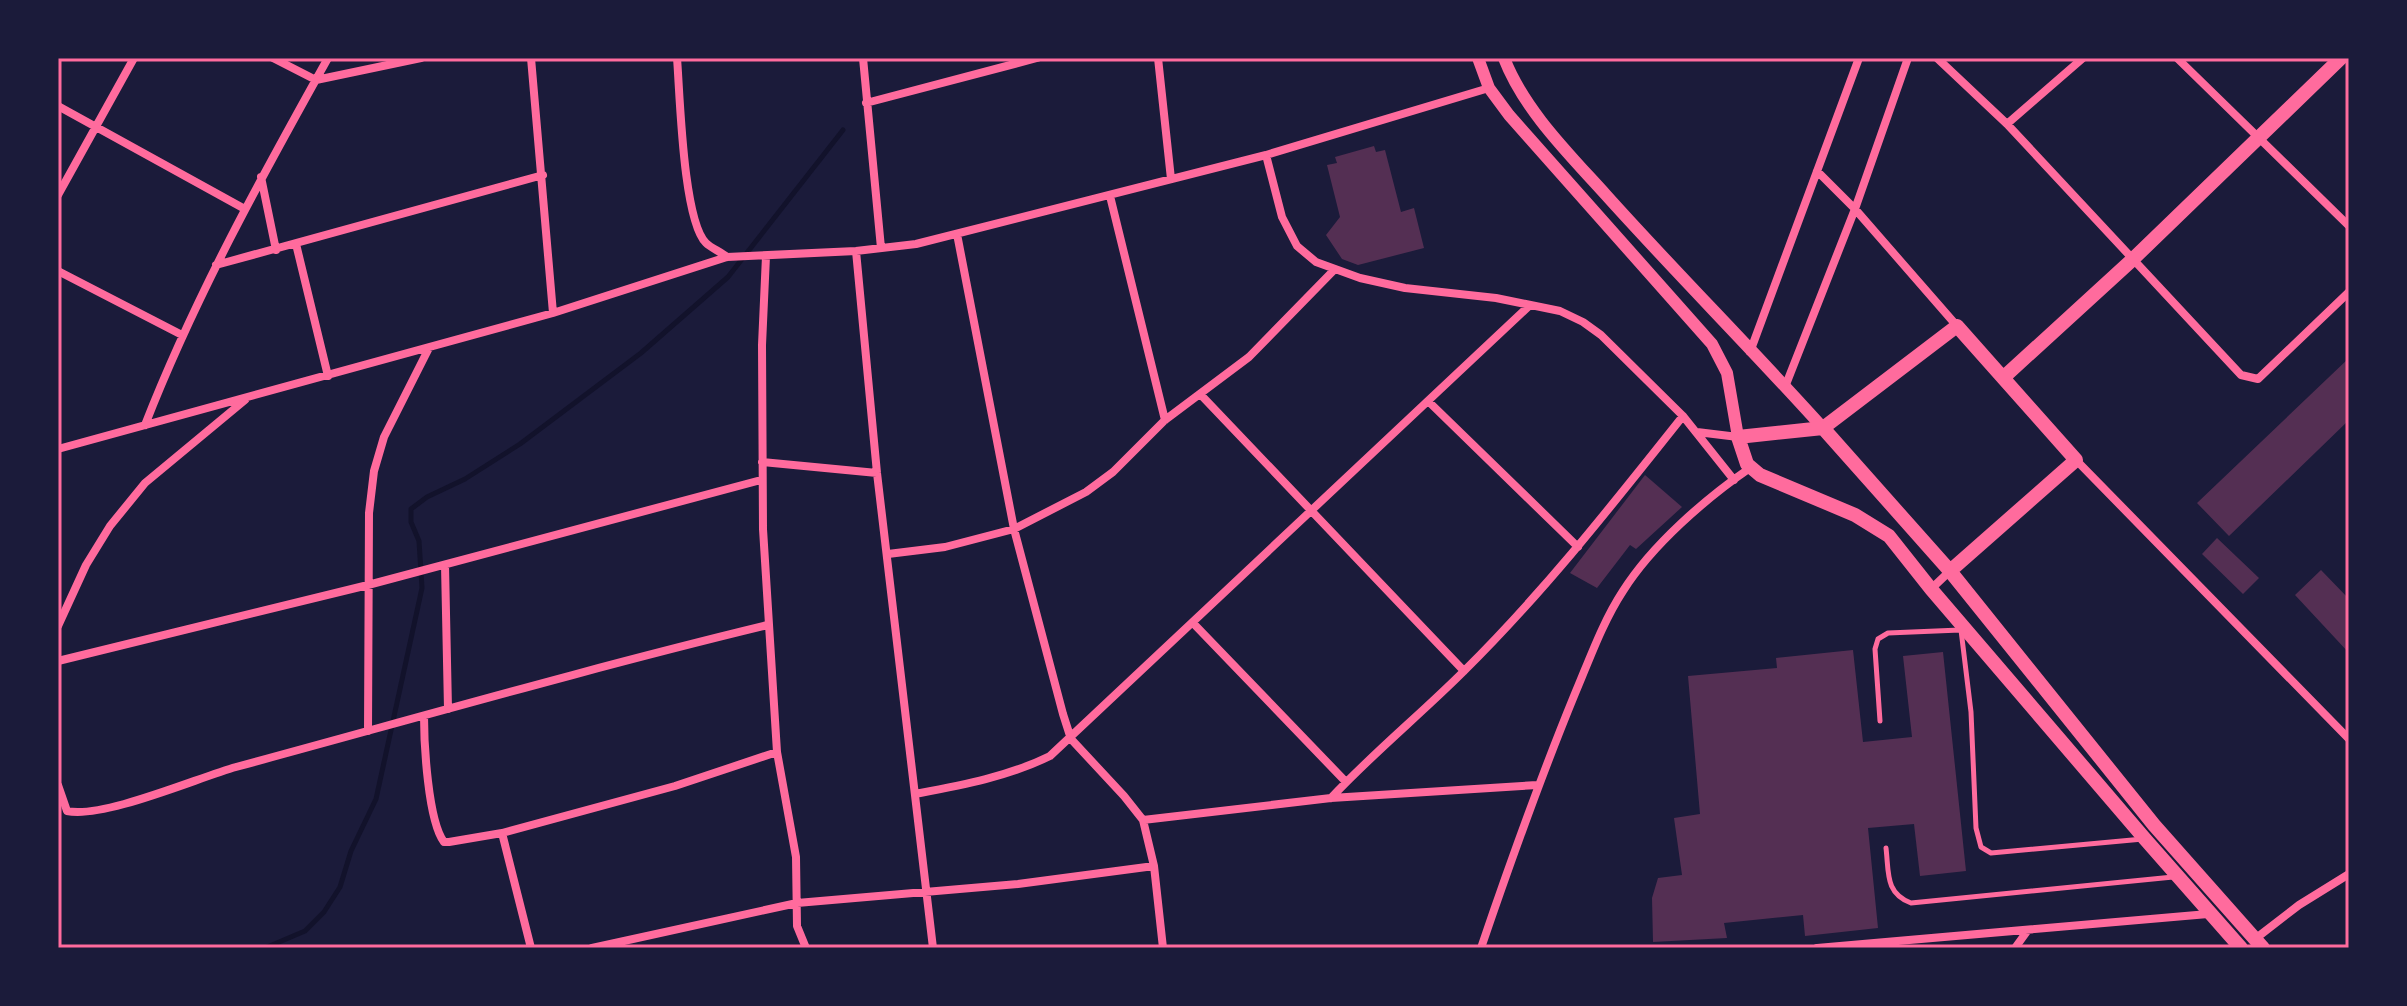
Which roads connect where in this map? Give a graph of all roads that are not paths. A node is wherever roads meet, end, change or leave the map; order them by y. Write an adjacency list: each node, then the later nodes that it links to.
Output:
1 (134, 58): 24 (street)
2 (273, 58): 19 (street)
3 (328, 58): 19 (street)
4 (421, 58): 19 (street)
5 (531, 58): 28 (street)
6 (677, 58): 44 (street)
7 (863, 58): 21 (street)
8 (1037, 58): 18 (street)
9 (1158, 58): 30 (street)
10 (1478, 58): 20 (street)
11 (1504, 58): 36 (street)
12 (1859, 58): 27 (street)
13 (1908, 58): 34 (street)
14 (1937, 58): 23 (street)
15 (2083, 58): 23 (street)
16 (2177, 58): 25 (street)
17 (2341, 58): 25 (main road)
18 (1003, 62): 21 (street)
19 (316, 80): 29 (street)
20 (1489, 88): 26 (street); 39 (street)
21 (866, 103): 40 (street)
22 (58, 106): 24 (street)
23 (2007, 124): 45 (street)
24 (95, 127): 31 (street); 33 (street)
25 (2259, 138): 35 (street); 45 (main road)
26 (1266, 155): 30 (street); 47 (street)
27 (1817, 171): 34 (street); 55 (street)
28 (543, 175): 38 (street); 51 (street)
29 (261, 176): 33 (street); 41 (street)
30 (1171, 179): 32 (street)
31 (58, 195)
32 (1110, 196): 37 (street); 63 (street)
33 (243, 208): 46 (street)
34 (1855, 209): 52 (street); 58 (street)
35 (2349, 226)
36 (1639, 231): 39 (street); 55 (street)
37 (957, 234): 40 (street); 76 (street)
38 (296, 244): 41 (street); 56 (street)
39 (1623, 245): 67 (street)
40 (881, 248): 42 (street)
41 (276, 250): 46 (street)
42 (856, 251): 43 (street); 72 (street)
43 (766, 256): 44 (street); 70 (street)
44 (727, 257): 51 (street)
45 (2132, 260): 49 (street); 57 (main road)
46 (216, 265): 53 (street)
47 (1334, 270): 50 (street); 59 (street)
48 (58, 271): 53 (street)
49 (2349, 292)
50 (1530, 305): 61 (street); 62 (street)
51 (553, 313): 54 (street)
52 (1957, 326): 57 (main road); 65 (main road)
53 (182, 335): 64 (street)
54 (429, 348): 56 (street); 81 (street)
55 (1750, 352): 58 (street)
56 (328, 376): 60 (street)
57 (2004, 377): 69 (main road)
58 (1785, 387): 65 (street)
59 (1201, 395): 63 (street); 75 (street)
60 (248, 397): 64 (street); 85 (street)
61 (1428, 401): 75 (street); 77 (street)
62 (1683, 416): 66 (street); 77 (street)
63 (1165, 420): 76 (street)
64 (145, 425): 68 (street)
65 (1823, 428): 67 (main road); 80 (main road)
66 (1696, 432): 67 (street); 74 (street)
67 (1738, 437): 71 (main road)
68 (60, 446)
69 (2076, 460): 80 (main road); 93 (street)
70 (762, 462): 72 (street); 73 (street)
71 (1750, 468): 74 (street); 82 (main road)
72 (877, 473): 78 (street)
73 (761, 480): 79 (street); 84 (street)
74 (1734, 480): 98 (street)
75 (1312, 511): 83 (street); 88 (street)
76 (1014, 529): 78 (street); 94 (street)
77 (1578, 547): 88 (street)
78 (888, 554): 99 (street)
79 (445, 565): 81 (street); 89 (street)
80 (1950, 571): 82 (street); 112 (main road)
81 (368, 585): 87 (street); 92 (street)
82 (1931, 589): 86 (main road)
83 (1193, 623): 94 (street); 96 (street)
84 (768, 625): 89 (street); 95 (street)
85 (58, 626)
86 (1961, 626): 91 (lane); 103 (main road); 103 (lane)
87 (58, 661)
88 (1464, 671): 96 (street)
89 (448, 709): 90 (street)
90 (424, 716): 92 (street); 102 (street)
91 (1880, 721)
92 (368, 731): 97 (street)
93 (2348, 736)
94 (1071, 739): 99 (street); 101 (street)
95 (777, 752): 102 (street); 109 (street)
96 (1346, 782): 100 (street)
97 (58, 785)
98 (1537, 785): 100 (street); 119 (street)
99 (915, 794): 108 (street)
100 (1331, 798): 101 (street)
101 (1143, 820): 105 (street)
102 (502, 833): 114 (street)
103 (2145, 839): 107 (main road)
104 (1886, 848): 107 (lane)
105 (1154, 866): 108 (street); 118 (street)
106 (2349, 874): 112 (street)
107 (2178, 877): 110 (main road)
108 (926, 892): 109 (street); 117 (street)
109 (797, 903): 115 (street); 116 (street)
110 (2208, 914): 111 (street); 122 (main road)
111 (2028, 930): 113 (street); 121 (street)
112 (2259, 944)
113 (1875, 946): 120 (street)
114 (531, 948)
115 (592, 948)
116 (806, 948)
117 (933, 948)
118 (1163, 948)
119 (1481, 948)
120 (1817, 948)
121 (2015, 948)
122 (2241, 948)

